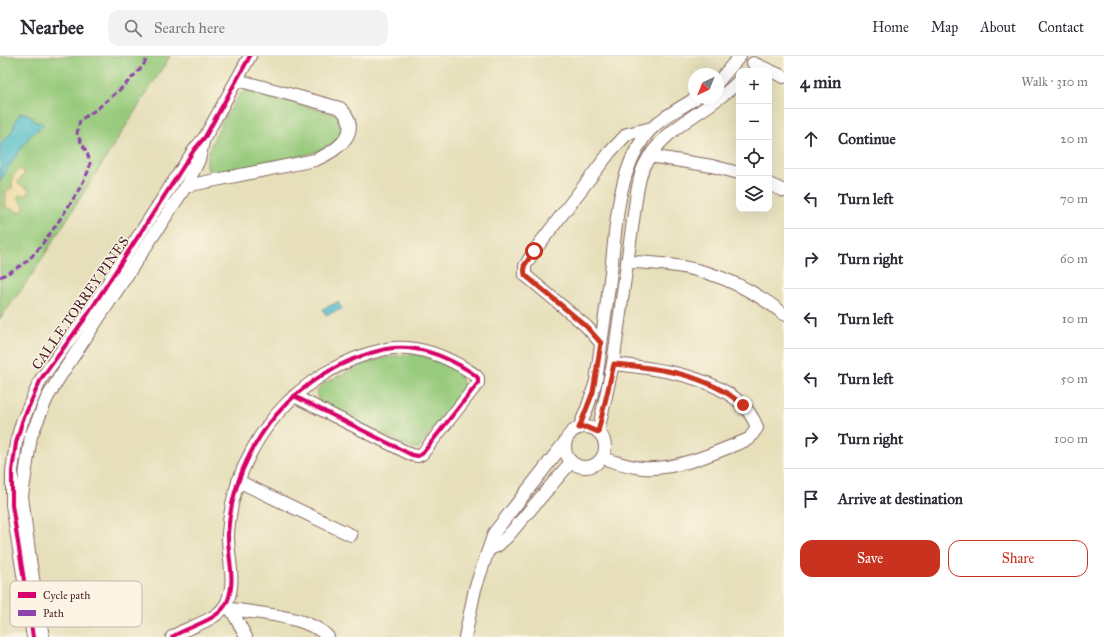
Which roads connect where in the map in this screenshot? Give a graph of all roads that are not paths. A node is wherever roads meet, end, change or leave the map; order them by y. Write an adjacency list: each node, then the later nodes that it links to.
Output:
1 (250, 56): 6 (street, CALLE TORREY PINES)
2 (740, 56): 4 (street)
3 (752, 63): 5 (street)
4 (724, 75)
5 (784, 77)
6 (237, 80): 10 (street, CALLE TORREY PINES); 14 (street)
7 (736, 84): 11 (street)
8 (688, 103): 9 (street)
9 (652, 128): 18 (street); 18 (street)
10 (205, 137): 14 (street, CALLE TORREY PINES); 29 (street, CALLE TORREY PINES)
11 (650, 156): 12 (street); 16 (street)
12 (736, 172)
13 (772, 185): 15 (street)
14 (186, 186): 30 (street, CALLE TORREY PINES)
15 (784, 191)
16 (627, 262): 17 (street); 19 (street)
17 (784, 314)
18 (601, 343): 21 (street)
19 (614, 364): 22 (street); 24 (street)
20 (294, 396): 20 (street); 26 (street)
21 (579, 428): 22 (street); 23 (street)
22 (598, 432): 24 (street)
23 (565, 442): 25 (street); 28 (street)
24 (602, 458): 25 (street)
25 (571, 462): 28 (street)
26 (238, 482): 27 (street); 31 (street)
27 (351, 535)
28 (490, 549): 39 (street)
29 (24, 581)
30 (34, 581)
31 (227, 609): 36 (street); 37 (street); 38 (street)
32 (31, 627): 34 (street, CALLE TORREY PINES)
33 (41, 627): 35 (street, CALLE TORREY PINES)
34 (33, 637)
35 (43, 637)
36 (172, 637)
37 (246, 637)
38 (328, 637)
39 (466, 637)

